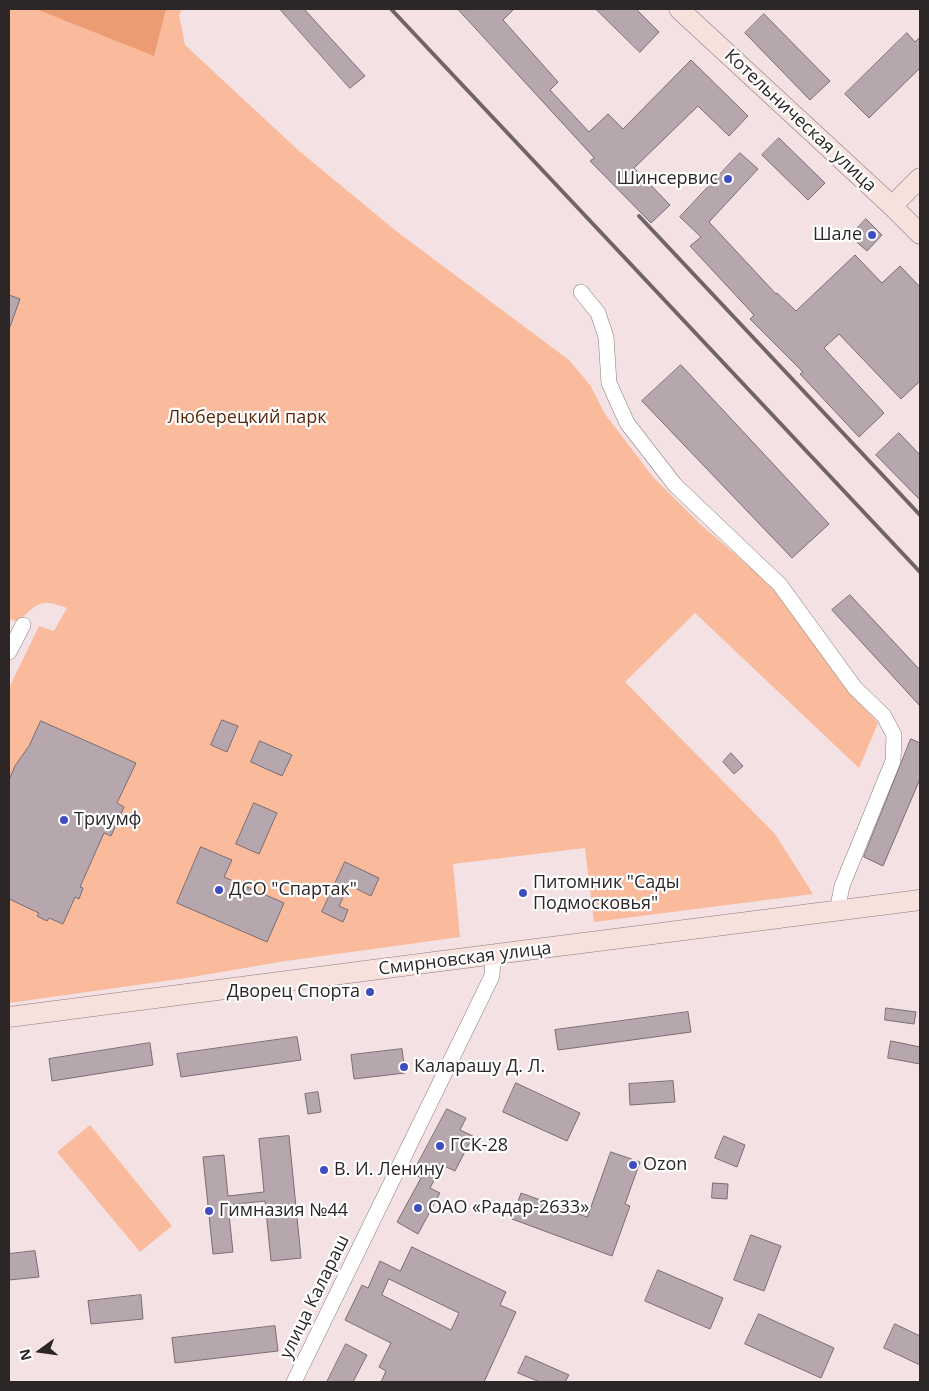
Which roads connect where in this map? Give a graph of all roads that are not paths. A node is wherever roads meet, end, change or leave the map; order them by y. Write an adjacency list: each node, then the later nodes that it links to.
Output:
1 (680, 9): 3 (main road, Котельническая улица)
2 (920, 178): 3 (main road)
3 (892, 206): 4 (main road, Котельническая улица)
4 (920, 234)
5 (581, 292): 9 (street)
6 (22, 625): 7 (street)
7 (9, 652)
8 (920, 900): 9 (main road, Смирновская улица)
9 (840, 911): 10 (main road, Смирновская улица)
10 (493, 956): 11 (main road, Смирновская улица); 12 (street, улица Калараш)
11 (9, 1017)
12 (294, 1382)

